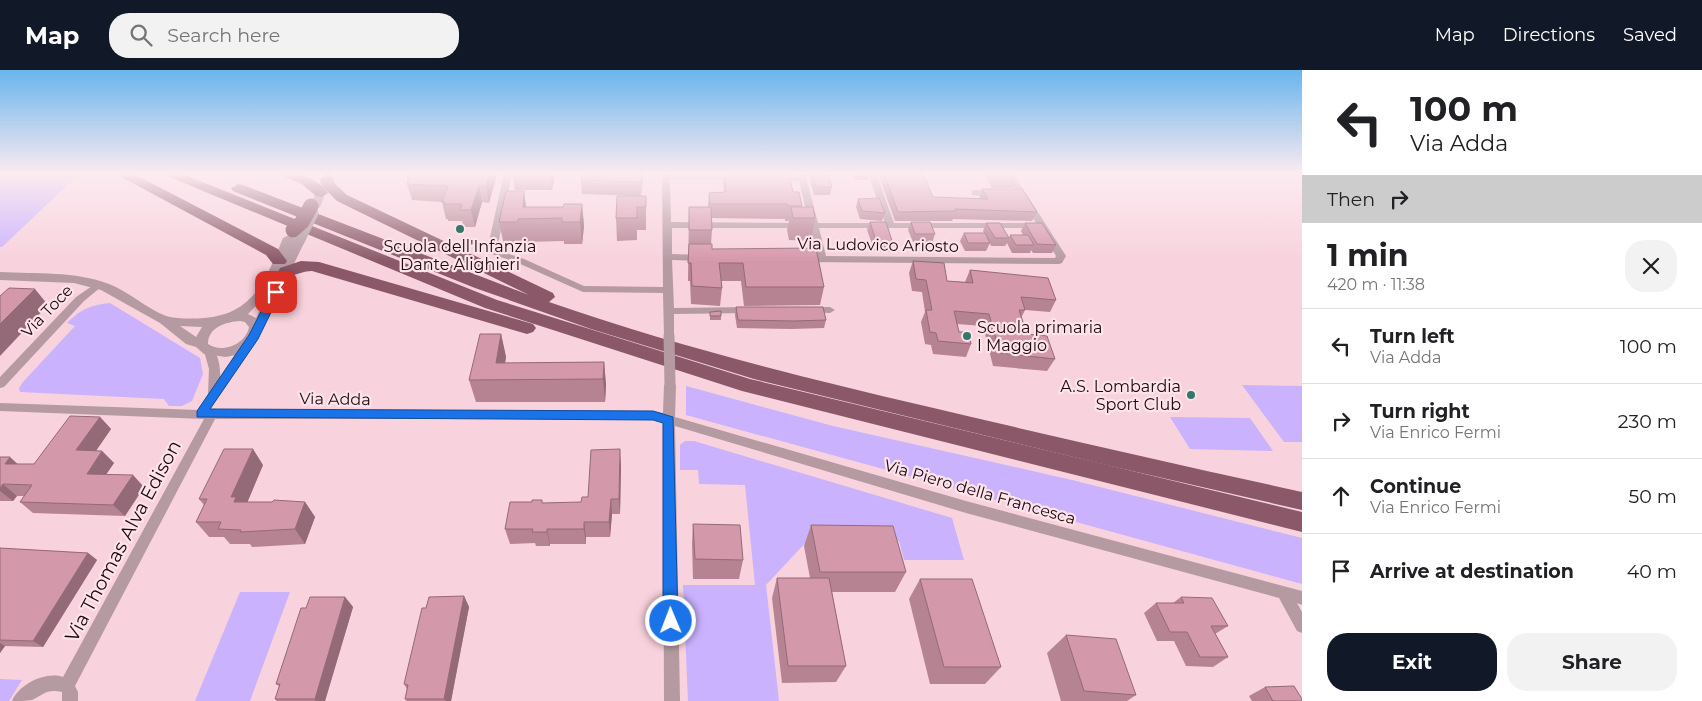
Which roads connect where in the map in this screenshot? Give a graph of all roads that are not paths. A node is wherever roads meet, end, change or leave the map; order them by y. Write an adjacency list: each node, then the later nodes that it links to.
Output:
1 (176, 202): 20 (highway)
2 (237, 202): 34 (highway)
3 (273, 202): 28 (highway)
4 (312, 202): 15 (highway, bridge)
5 (351, 202): 28 (highway)
6 (502, 202): 23 (street)
7 (667, 202): 11 (street)
8 (808, 202): 12 (street)
9 (882, 202): 13 (street)
10 (1028, 202): 14 (street)
11 (667, 225): 12 (street); 16 (street)
12 (814, 226): 13 (street); 19 (street)
13 (891, 226): 14 (street)
14 (1043, 226): 19 (street, Via Ludovico Ariosto)
15 (294, 236): 20 (street)
16 (667, 257): 17 (street); 23 (street)
17 (716, 258)
18 (795, 259): 19 (street, Via Ludovico Ariosto)
19 (822, 259)
20 (282, 266): 29 (street); 31 (street); 34 (highway)
21 (0, 276): 22 (street)
22 (98, 285): 30 (street); 33 (street, Via Toce)
23 (668, 290): 27 (street)
24 (764, 310): 27 (street)
25 (802, 310): 26 (street)
26 (830, 310)
27 (669, 311): 38 (street, bridge)
28 (579, 318): 39 (highway)
29 (226, 319): 30 (street); 31 (street); 32 (street)
30 (164, 320): 32 (street)
31 (254, 334): 32 (street); 35 (street, Via Thomas Alva Edison)
32 (205, 347): 35 (street)
33 (0, 384)
34 (749, 386): 40 (highway)
35 (213, 394): 37 (street, Via Thomas Alva Edison)
36 (0, 407): 37 (street, Via Adda)
37 (206, 414): 38 (street, Via Adda); 44 (street, Via Thomas Alva Edison)
38 (669, 420): 41 (street, Via Piero della Francesca); 46 (street)
39 (1302, 500)
40 (1302, 522)
41 (1283, 592): 42 (street, Via Piero della Francesca); 43 (street)
42 (1302, 598)
43 (1302, 626)
44 (68, 694): 45 (street)
45 (20, 701)
46 (672, 701)

